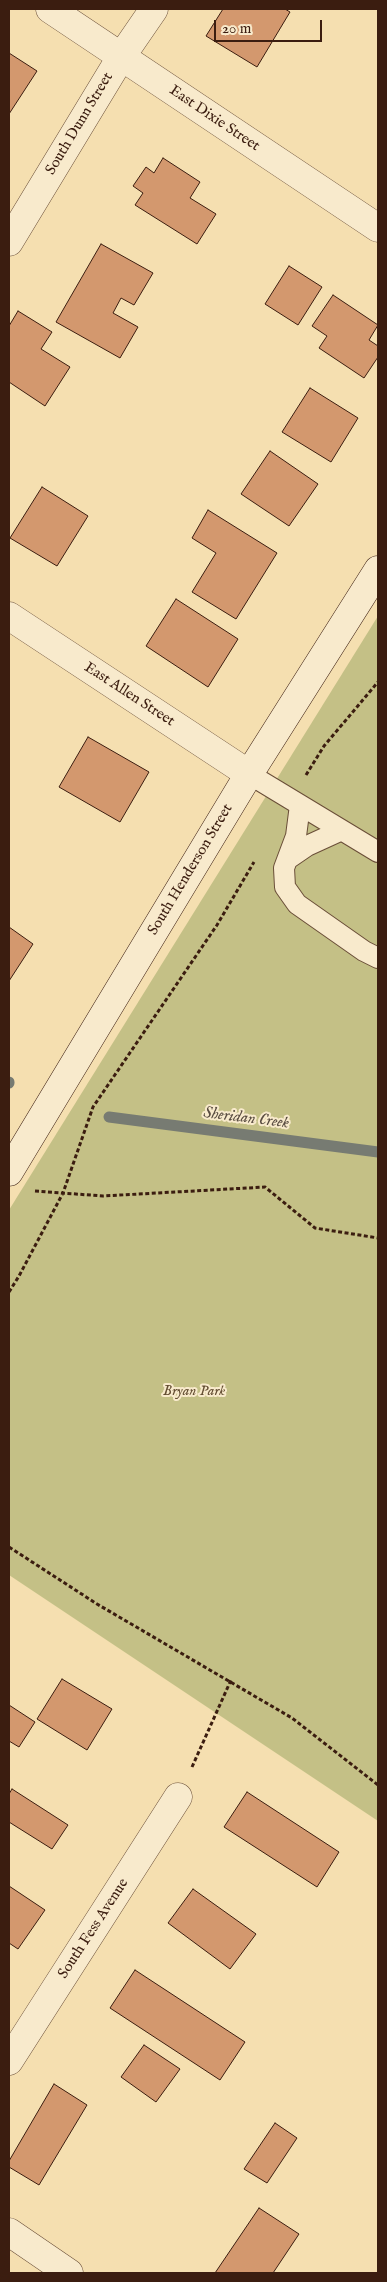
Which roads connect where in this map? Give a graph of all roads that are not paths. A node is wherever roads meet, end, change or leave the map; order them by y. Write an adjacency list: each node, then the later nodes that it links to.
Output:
1 (50, 9): 3 (street, East Dixie Street)
2 (154, 9): 3 (street, South Dunn Street)
3 (121, 57): 4 (street, East Dixie Street); 5 (street, South Dunn Street)
4 (378, 228)
5 (9, 242)
6 (378, 570): 8 (street, South Henderson Street)
7 (9, 616): 8 (street, East Allen Street)
8 (249, 774): 9 (lane); 14 (street, South Henderson Street)
9 (295, 802): 10 (lane); 12 (lane)
10 (342, 830): 11 (lane); 12 (lane)
11 (378, 852)
12 (288, 859): 13 (lane)
13 (378, 958)
14 (9, 1172)
15 (178, 1798): 16 (street, South Fess Avenue)
16 (9, 2061)
17 (9, 2232): 18 (street)
18 (68, 2273)

